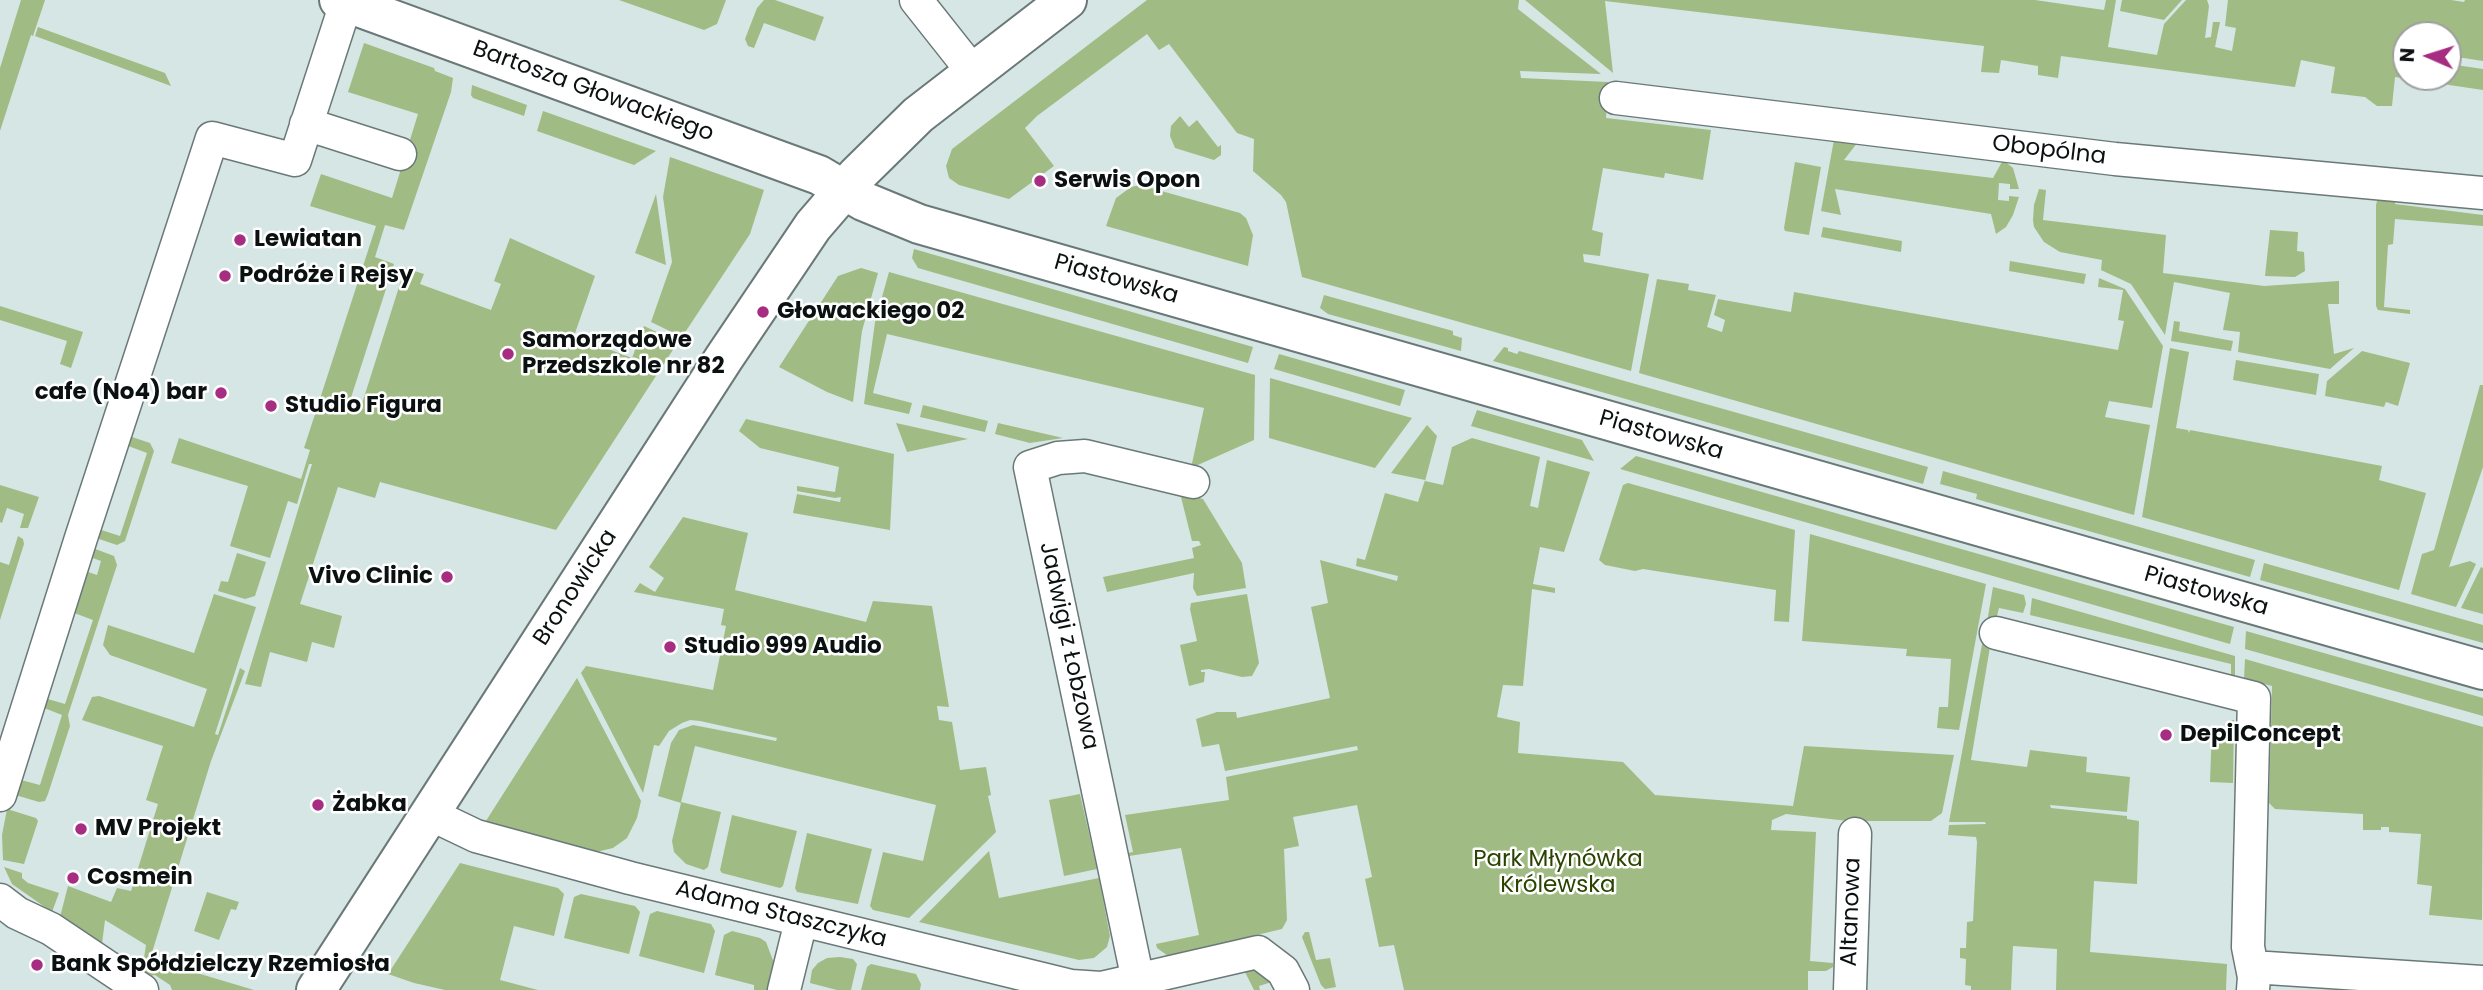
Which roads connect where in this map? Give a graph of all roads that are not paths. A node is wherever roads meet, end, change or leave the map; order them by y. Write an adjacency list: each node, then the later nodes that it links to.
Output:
1 (916, 0): 4 (street)
2 (1067, 0): 4 (street, Bronowicka)
3 (343, 1): 6 (street); 8 (street, Bartosza Głowackiego)
4 (973, 72): 8 (street, Bronowicka)
5 (1616, 98): 9 (street, Obopólna)
6 (306, 124): 7 (street); 13 (street)
7 (400, 154)
8 (843, 190): 12 (street, Piastowska); 14 (street, Bronowicka)
9 (2483, 193)
10 (1193, 482): 20 (street, Jadwigi z Łobzowa)
11 (1996, 633): 18 (street)
12 (2483, 670)
13 (0, 795)
14 (430, 814): 17 (street, Adama Staszczyka); 22 (street, Bronowicka)
15 (1855, 834): 25 (street, Altanowa)
16 (0, 900): 21 (street)
17 (801, 920): 20 (street, Adama Staszczyka); 23 (street)
18 (2253, 978): 19 (street)
19 (2483, 982)
20 (1139, 985): 24 (street, Adama Staszczyka)
21 (142, 990)
22 (316, 990)
23 (785, 990)
24 (1293, 990)
25 (1850, 990)

